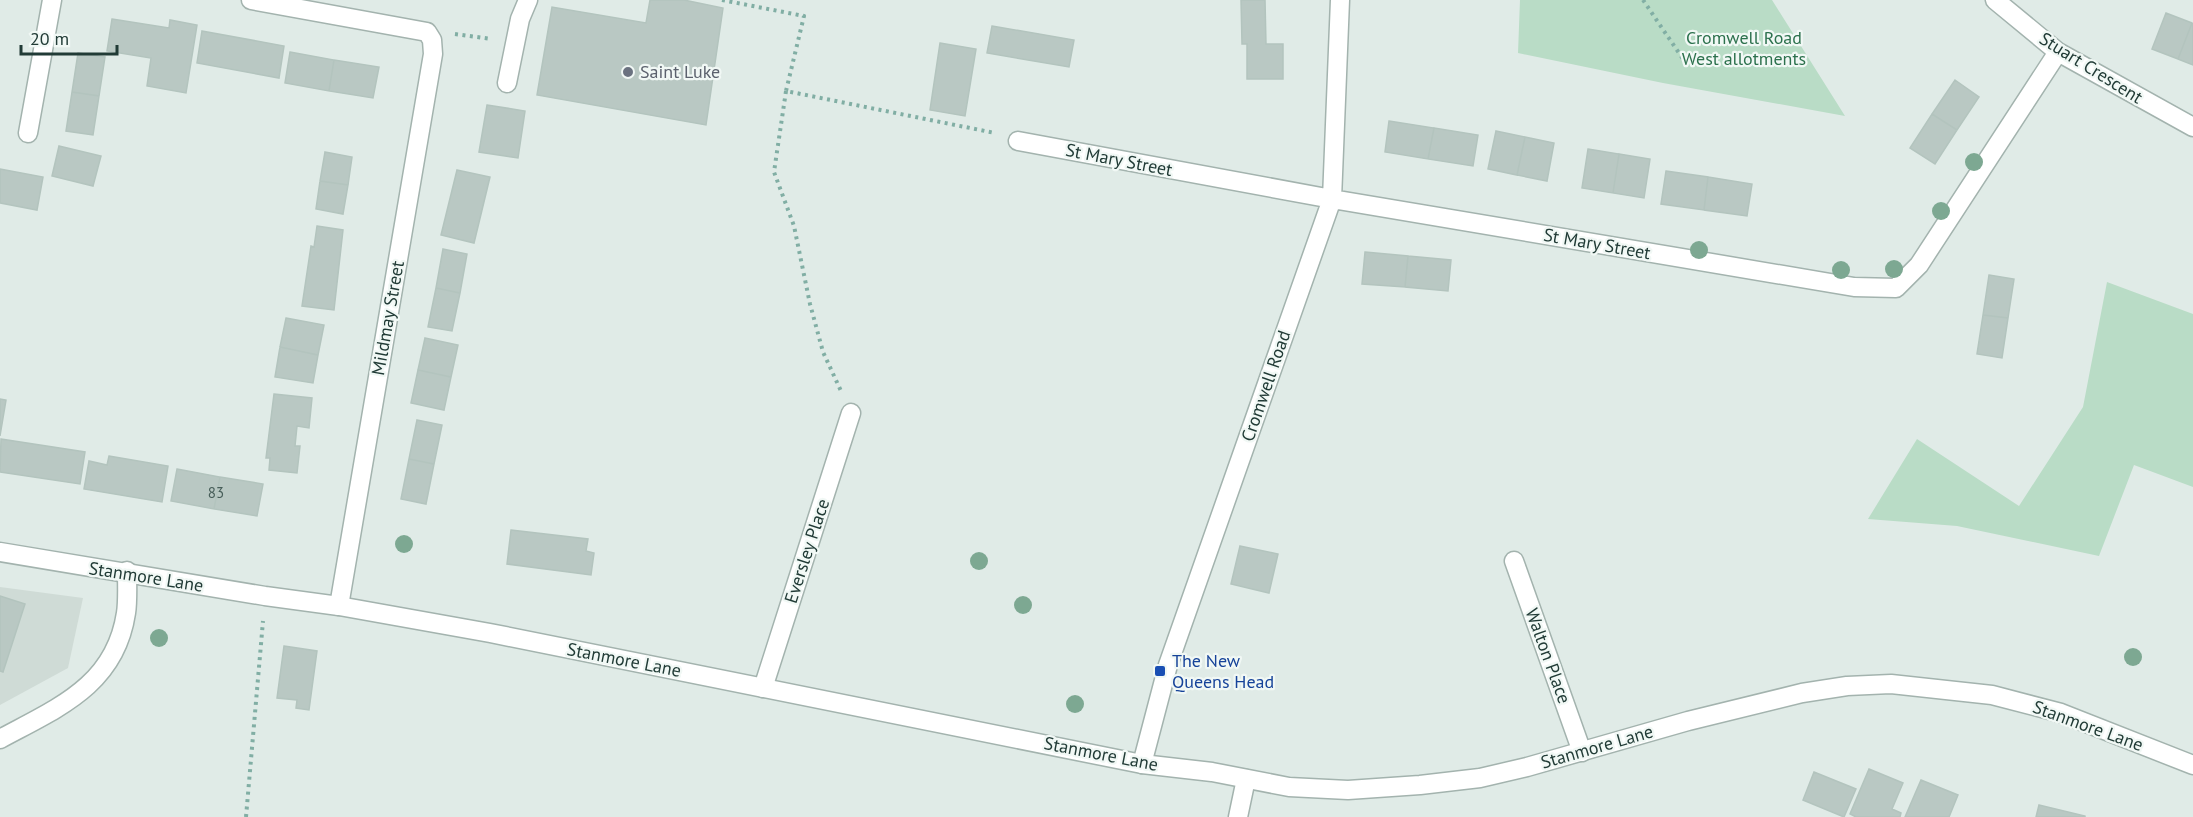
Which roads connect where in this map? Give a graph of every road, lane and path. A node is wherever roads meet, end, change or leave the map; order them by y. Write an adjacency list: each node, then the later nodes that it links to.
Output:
1 (52, 0): 13 (street)
2 (251, 0): 21 (street, Mildmay Street)
3 (528, 0): 10 (street)
4 (722, 0): 11 (path)
5 (1340, 0): 15 (street, Cromwell Road)
6 (1643, 0): 9 (path)
7 (1995, 0): 8 (street, Stuart Crescent)
8 (2058, 52): 12 (street, Stuart Crescent); 15 (street, St Mary Street)
9 (1683, 59)
10 (507, 82)
11 (786, 91): 14 (path); 16 (path)
12 (2193, 127)
13 (28, 133)
14 (1018, 141): 15 (street, St Mary Street)
15 (1332, 199): 25 (street, Cromwell Road)
16 (851, 413): 22 (street, Eversley Place)
17 (0, 552): 19 (street, Stanmore Lane)
18 (1514, 561): 24 (street, Walton Place)
19 (127, 571): 20 (street, Stanmore Lane); 23 (street)
20 (265, 596): 21 (street, Stanmore Lane); 28 (path)
21 (339, 606): 22 (street, Stanmore Lane)
22 (763, 688): 25 (street, Stanmore Lane)
23 (0, 739)
24 (1582, 752): 26 (street, Stanmore Lane); 27 (street, Stanmore Lane)
25 (1142, 764): 27 (street, Stanmore Lane)
26 (2193, 765)
27 (1246, 779): 29 (street)
28 (246, 817)
29 (1238, 817)

